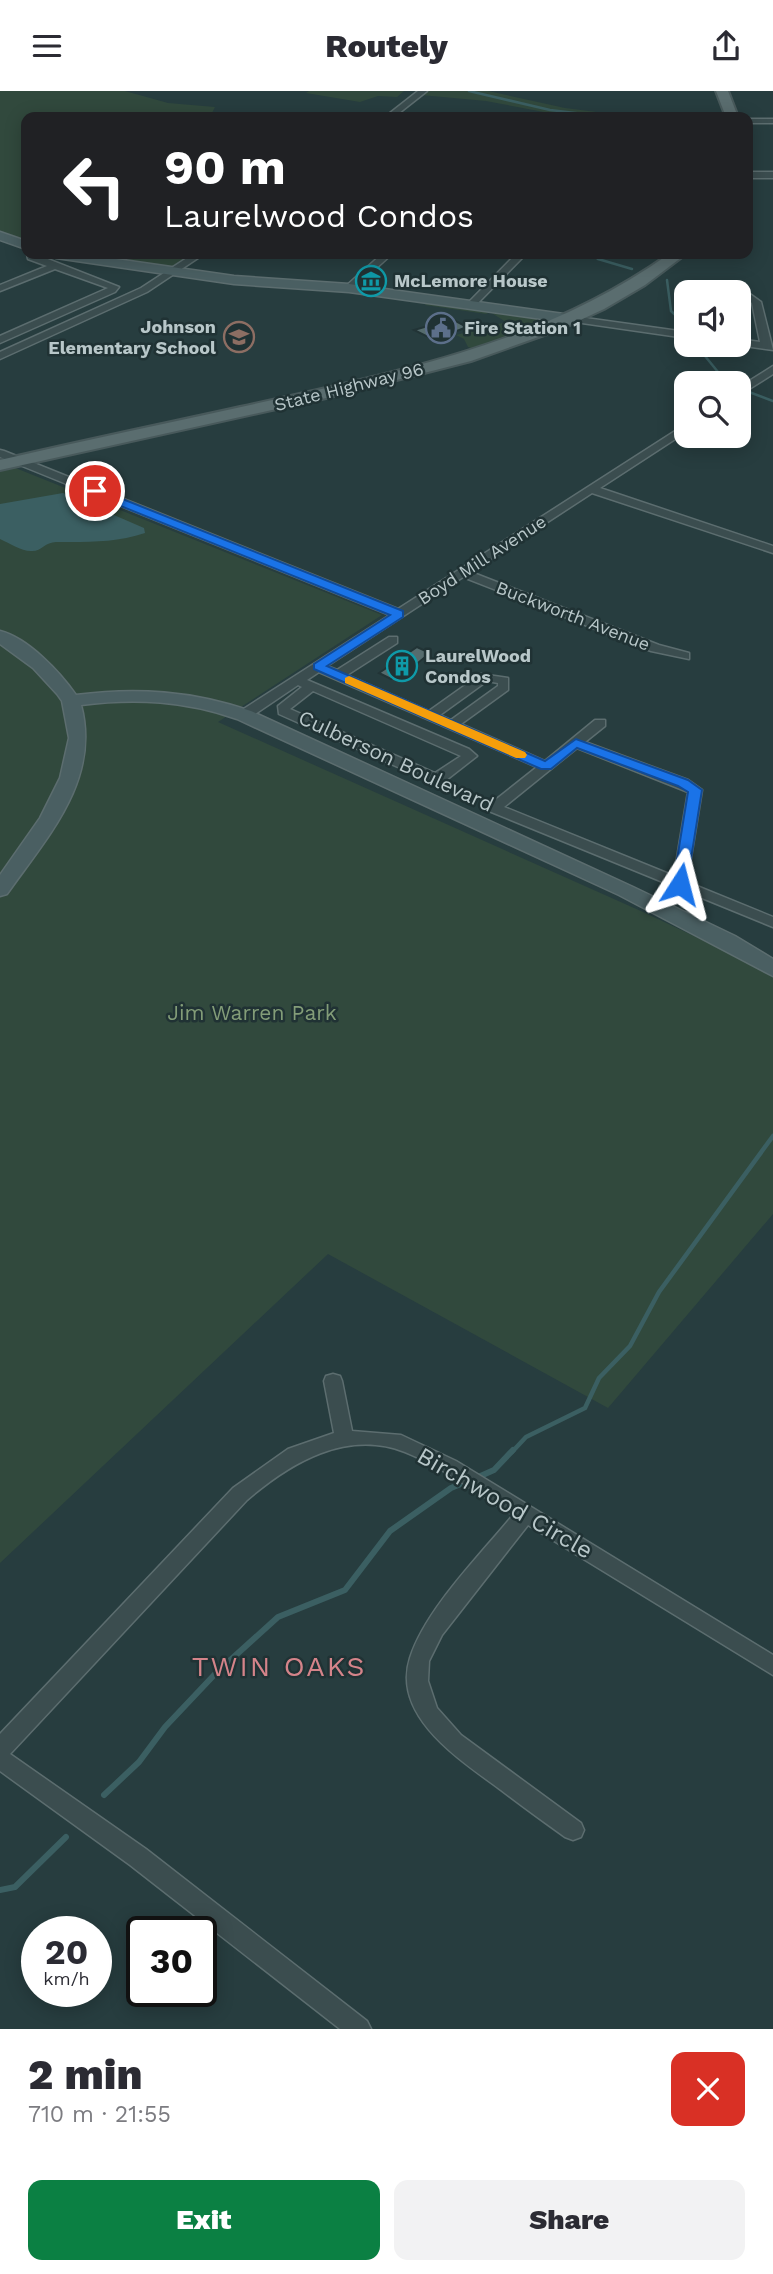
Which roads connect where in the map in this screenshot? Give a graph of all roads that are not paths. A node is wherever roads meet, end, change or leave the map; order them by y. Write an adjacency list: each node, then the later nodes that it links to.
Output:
1 (722, 91): 4 (main road)
2 (422, 92): 3 (street)
3 (396, 112)
4 (730, 112)
5 (753, 121): 6 (street)
6 (773, 121)
7 (773, 174): 8 (street)
8 (753, 175)
9 (0, 236): 10 (street)
10 (21, 243)
11 (192, 259): 16 (street)
12 (381, 259): 18 (street)
13 (517, 259): 20 (street)
14 (671, 259): 21 (main road, State Highway 96)
15 (55, 260): 16 (street); 17 (street); 23 (street)
16 (174, 272): 18 (street); 26 (street)
17 (0, 288)
18 (349, 288): 20 (street)
19 (751, 298): 25 (street)
20 (471, 305): 21 (street)
21 (571, 319): 22 (street); 31 (main road, State Highway 96)
22 (674, 334)
23 (0, 340)
24 (751, 344): 25 (street)
25 (769, 346)
26 (0, 356)
27 (773, 369): 28 (street)
28 (751, 384)
29 (674, 435): 33 (street, Boyd Mill Avenue)
30 (0, 453): 31 (street)
31 (19, 461): 32 (main road, State Highway 96); 36 (street)
32 (0, 465)
33 (591, 489): 34 (street); 35 (street, Boyd Mill Avenue)
34 (773, 550)
35 (462, 573): 36 (street, Boyd Mill Avenue); 39 (street, Buckworth Avenue)
36 (399, 614): 40 (street, Boyd Mill Avenue)
37 (0, 636): 44 (street)
38 (393, 641): 41 (street)
39 (685, 656)
40 (318, 667): 41 (street); 42 (street, Boyd Mill Avenue)
41 (338, 675): 46 (street)
42 (297, 680): 43 (street); 45 (street, Boyd Mill Avenue)
43 (312, 686): 43 (street)
44 (71, 701): 45 (street, Culberson Boulevard); 52 (street)
45 (244, 715): 54 (street, Culberson Boulevard)
46 (430, 716): 48 (street); 48 (street)
47 (600, 723): 49 (street)
48 (452, 725): 50 (street)
49 (576, 743): 50 (street); 51 (street)
50 (546, 766): 51 (street)
51 (680, 884): 53 (street)
52 (0, 890)
53 (773, 922)
54 (773, 969)
55 (333, 1381): 56 (street)
56 (344, 1437): 57 (street, Birchwood Circle); 59 (street, Birchwood Circle)
57 (526, 1513): 58 (street, Birchwood Circle); 61 (street)
58 (773, 1666)
59 (0, 1749)
60 (0, 1759): 62 (street)
61 (573, 1831)
62 (359, 2029)

